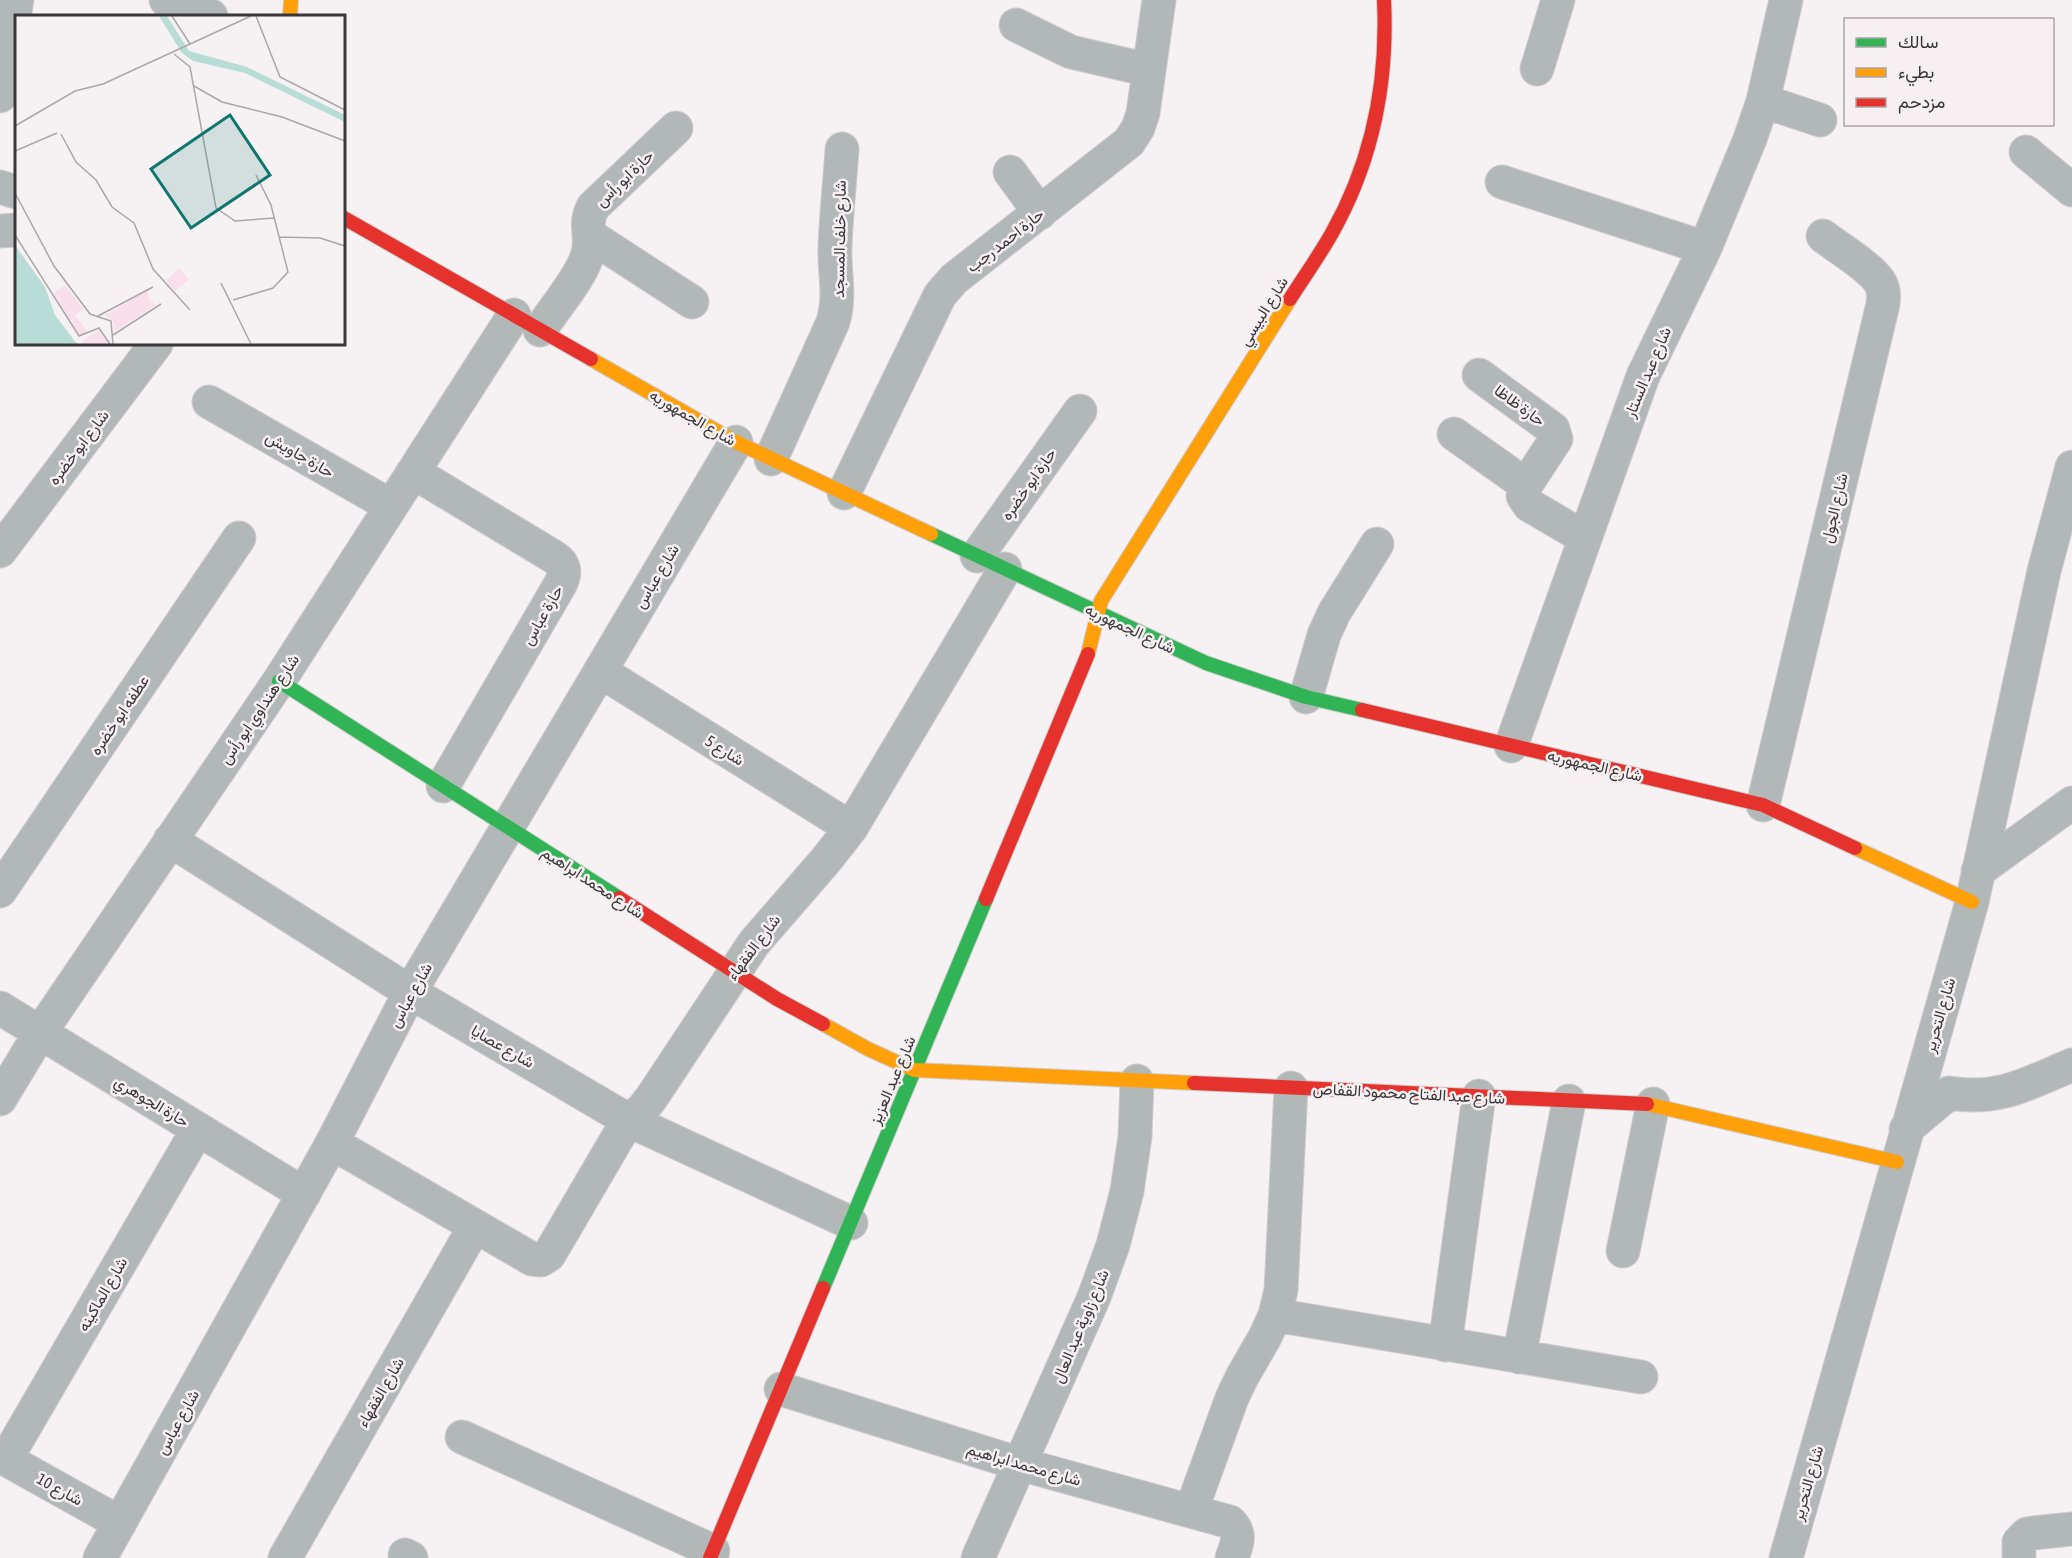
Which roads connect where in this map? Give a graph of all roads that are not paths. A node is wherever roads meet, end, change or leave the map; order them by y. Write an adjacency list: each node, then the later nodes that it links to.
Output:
1 (17, 0): 13 (street)
2 (166, 0): 8 (street)
3 (291, 0): 9 (street)
4 (1159, 0): 12 (street, حارة احمد رجب)
5 (1384, 0): 50 (street, شارع البيسي)
6 (1558, 0): 11 (street)
7 (1786, 0): 14 (street, شارع عبد الستار)
8 (208, 15)
9 (290, 15)
10 (1016, 25): 12 (street)
11 (1537, 69)
12 (1149, 70): 24 (street, حارة احمد رجب)
13 (0, 96)
14 (1763, 101): 15 (street); 30 (street, شارع عبد الستار)
15 (1820, 120)
16 (676, 128): 28 (street, حارة ابو رأس)
17 (842, 149): 39 (street, شارع خلف المسجد)
18 (2026, 152): 22 (street)
19 (1010, 172): 24 (street)
20 (1503, 182): 30 (street)
21 (0, 187): 23 (street)
22 (2072, 190)
23 (15, 192)
24 (1040, 213): 43 (street, حارة احمد رجب)
25 (345, 219): 32 (street, شارع الجمهوريه)
26 (15, 230): 27 (street)
27 (0, 231)
28 (589, 235): 31 (street); 32 (street, حارة ابو رأس)
29 (1823, 236): 57 (street, شارع الجول)
30 (1705, 249): 46 (street, شارع عبد الستار)
31 (692, 302)
32 (527, 322): 38 (street, شارع الجمهوريه); 41 (street, شارع هنداوي ابو رأس)
33 (155, 345): 48 (street, شارع ابو خضره)
34 (1479, 375): 42 (street, حارة ظاظا)
35 (209, 402): 44 (street, حارة جاويش)
36 (1080, 411): 49 (street, حارة ابو خضره)
37 (1454, 434): 42 (street)
38 (736, 442): 39 (street, شارع الجمهوريه); 51 (street, شارع عباس)
39 (771, 459): 43 (street, شارع الجمهوريه)
40 (2072, 467): 61 (street, شارع التحرير)
41 (413, 472): 44 (street, شارع هنداوي ابو رأس); 55 (street, حارة عباس)
42 (1526, 485): 46 (street)
43 (844, 493): 49 (street, شارع الجمهوريه)
44 (391, 506): 52 (street, شارع هنداوي ابو رأس)
45 (239, 538): 62 (street, عطفه ابو خضره)
46 (1584, 538): 54 (street, شارع عبد الستار)
47 (1377, 544): 53 (street)
48 (0, 551)
49 (991, 563): 50 (street, شارع الجمهوريه); 59 (street, شارع الفقهاء)
50 (1098, 613): 53 (street, شارع الجمهوريه); 68 (street, شارع عبد العزيز)
51 (600, 671): 58 (street, شارع عباس); 59 (street, شارع 5)
52 (279, 681): 55 (street, شارع محمد ابراهيم); 60 (street, شارع هنداوي ابو رأس)
53 (1306, 697): 54 (street, شارع الجمهوريه)
54 (1511, 746): 57 (street, شارع الجمهوريه)
55 (443, 786): 58 (street, شارع محمد ابراهيم)
56 (2072, 803): 61 (street)
57 (1763, 805): 61 (street, شارع الجمهوريه)
58 (508, 827): 63 (street, شارع محمد ابراهيم); 64 (street, شارع عباس)
59 (851, 828): 63 (street, شارع الفقهاء)
60 (170, 840): 64 (street, شارع عصايا); 66 (street, شارع هنداوي ابو رأس)
61 (1975, 886): 77 (street, شارع التحرير)
62 (0, 891)
63 (734, 972): 68 (street, شارع محمد ابراهيم); 75 (street, شارع الفقهاء)
64 (410, 992): 75 (street, شارع عصايا); 78 (street, شارع عباس)
65 (0, 1008): 66 (street, حارة الجوهري)
66 (40, 1033): 72 (street, شارع هنداوي ابو رأس); 76 (street, حارة الجوهري)
67 (2072, 1065): 77 (street)
68 (914, 1070): 69 (street, شارع عبد الفتاح محمود القفاص); 81 (street, شارع عبد العزيز)
69 (1137, 1081): 70 (street, شارع عبد الفتاح محمود القفاص); 91 (street, شارع زاوية عبد العال)
70 (1291, 1088): 71 (street, شارع عبد الفتاح محمود القفاص); 84 (street)
71 (1479, 1096): 73 (street, شارع عبد الفتاح محمود القفاص); 85 (street)
72 (0, 1099)
73 (1569, 1101): 74 (street, شارع عبد الفتاح محمود القفاص); 86 (street)
74 (1653, 1104): 79 (street, شارع عبد الفتاح محمود القفاص); 83 (street)
75 (628, 1120): 81 (street, شارع عصايا); 82 (street, شارع الفقهاء)
76 (198, 1129): 80 (street, حارة الجوهري); 90 (street, شارع الماكينه)
77 (1906, 1129): 79 (street, شارع التحرير)
78 (332, 1143): 80 (street, شارع عباس); 82 (street, شارع الفقهاء)
79 (1897, 1162): 100 (street, شارع التحرير)
80 (304, 1194): 93 (street, شارع عباس)
81 (851, 1223): 88 (street, شارع عبد العزيز)
82 (475, 1226): 97 (street, شارع الفقهاء)
83 (1623, 1251)
84 (1275, 1314): 85 (street); 92 (street)
85 (1445, 1345): 86 (street)
86 (1519, 1357): 87 (street)
87 (1641, 1377)
88 (781, 1389): 91 (street, شارع محمد ابراهيم); 95 (street, شارع عبد العزيز)
89 (462, 1437): 95 (street)
90 (3, 1457): 93 (street, شارع 10)
91 (1020, 1464): 92 (street, شارع محمد ابراهيم); 98 (street, شارع زاوية عبد العال)
92 (1191, 1511): 99 (street, شارع محمد ابراهيم)
93 (120, 1523): 96 (street, شارع عباس)
94 (2072, 1529): 101 (street)
95 (712, 1555)
96 (100, 1558)
97 (285, 1558)
98 (978, 1558)
99 (1232, 1558)
100 (1786, 1558)
101 (2019, 1558)

